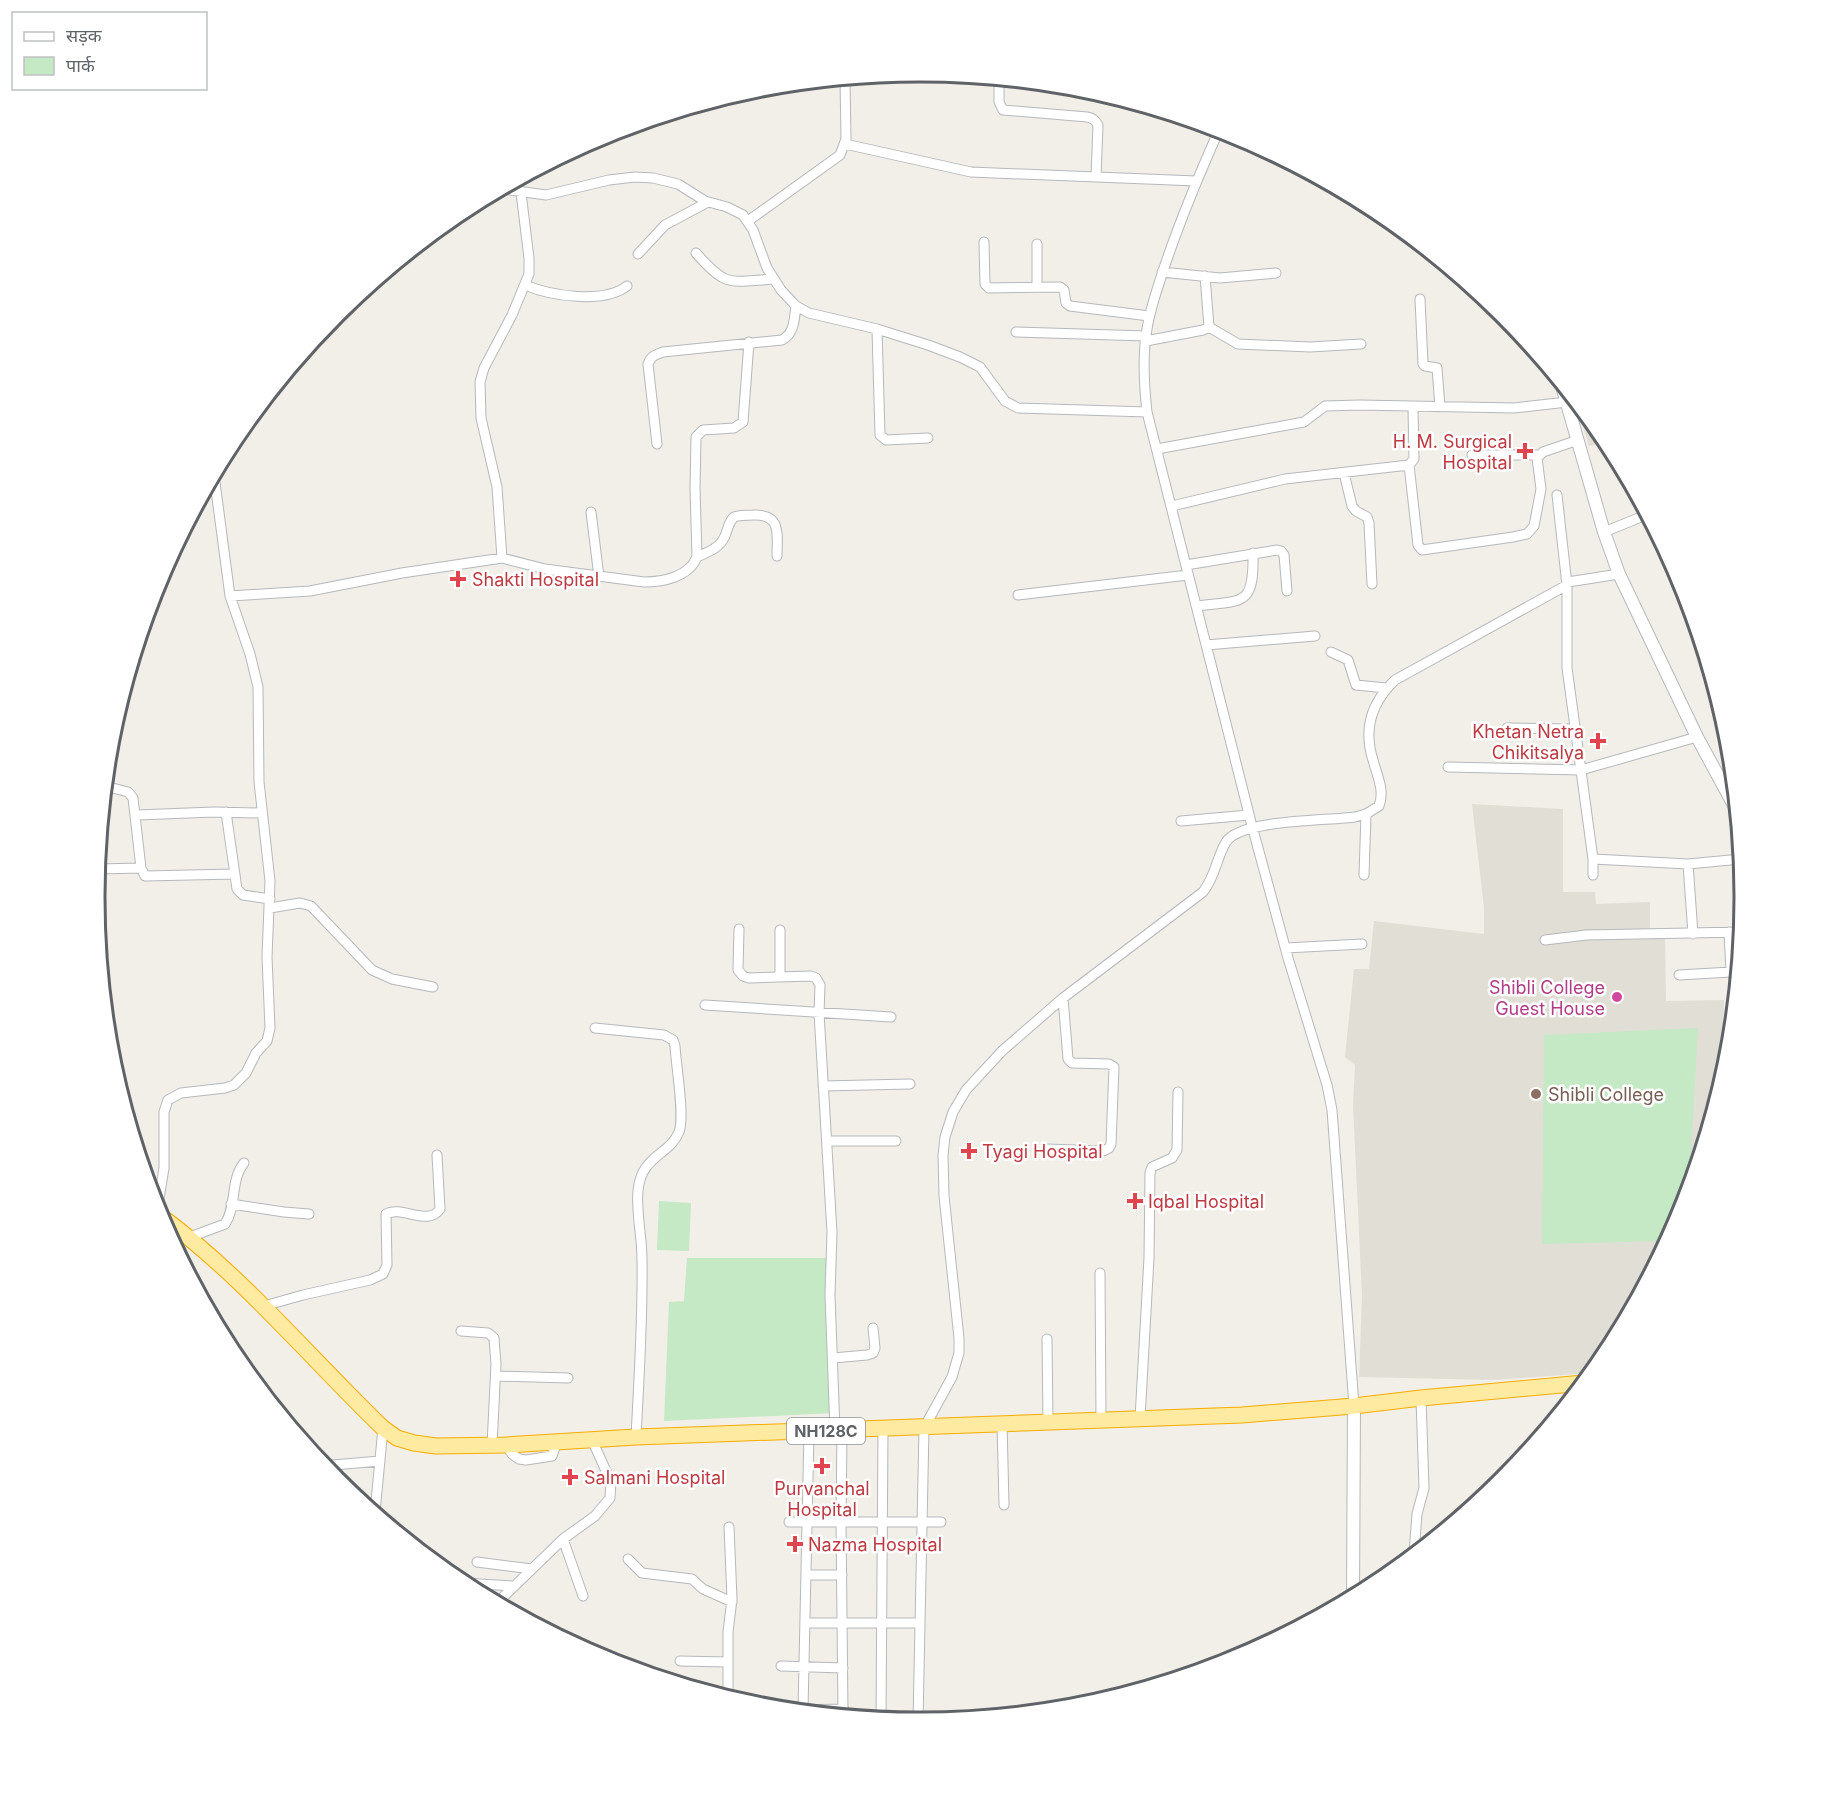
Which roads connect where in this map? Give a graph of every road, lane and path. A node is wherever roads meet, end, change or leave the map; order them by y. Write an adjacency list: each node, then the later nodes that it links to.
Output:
1 (845, 86): 4 (street)
2 (999, 86): 5 (street)
3 (1215, 139): 6 (street)
4 (845, 144): 5 (street); 10 (street)
5 (1096, 177): 6 (street)
6 (1196, 181): 15 (street)
7 (513, 191): 8 (street)
8 (521, 193): 9 (street); 19 (street)
9 (708, 202): 10 (street); 14 (street)
10 (748, 221): 18 (street)
11 (984, 242): 21 (street)
12 (1037, 244): 21 (street)
13 (696, 253): 18 (street)
14 (638, 254)
15 (1162, 273): 17 (street); 24 (street)
16 (1276, 273): 17 (street)
17 (1205, 276): 25 (street)
18 (773, 279): 23 (street)
19 (525, 285): 20 (street); 52 (street)
20 (627, 286)
21 (1037, 287): 24 (street)
22 (1420, 299): 33 (street)
23 (796, 306): 26 (street); 29 (street)
24 (1149, 316): 28 (street)
25 (1209, 327): 28 (street); 30 (street)
26 (877, 329): 34 (street); 35 (street)
27 (1016, 332): 28 (street)
28 (1146, 338): 34 (street)
29 (749, 342): 37 (street); 51 (street)
30 (1361, 344)
31 (1567, 402): 33 (street); 36 (street)
32 (1413, 407): 33 (street); 38 (street); 41 (street)
33 (1440, 407)
34 (1147, 412): 38 (street)
35 (928, 438)
36 (1578, 440): 40 (street); 48 (street)
37 (657, 444)
38 (1157, 449): 45 (street)
39 (1472, 455): 40 (street)
40 (1539, 455): 41 (street)
41 (1409, 465): 42 (street)
42 (1344, 473): 45 (street); 56 (street)
43 (216, 487): 60 (street)
44 (1557, 495): 57 (street)
45 (1172, 506): 53 (street)
46 (591, 512): 55 (street)
47 (1640, 518): 48 (street)
48 (1604, 532): 54 (street)
49 (1253, 553): 53 (street); 58 (street); 61 (street)
50 (777, 556): 51 (street)
51 (697, 557): 55 (street)
52 (502, 558): 55 (street); 60 (street)
53 (1187, 570): 59 (street); 61 (street)
54 (1619, 574): 57 (street); 68 (street)
55 (599, 577)
56 (1372, 584)
57 (1568, 585): 65 (street); 67 (street)
58 (1287, 591)
59 (1018, 595)
60 (230, 596): 74 (street)
61 (1196, 606): 63 (street)
62 (1315, 636): 63 (street)
63 (1206, 645): 77 (street)
64 (1331, 652): 65 (street)
65 (1386, 688): 75 (street)
66 (1508, 728): 67 (street)
67 (1575, 729): 70 (street)
68 (1697, 737): 70 (street); 72 (street)
69 (1448, 767): 70 (street)
70 (1581, 770): 80 (street)
71 (113, 787): 76 (street)
72 (1727, 793)
73 (226, 812): 74 (street); 76 (street); 85 (street)
74 (261, 813): 88 (street)
75 (1366, 814): 79 (street); 86 (street)
76 (136, 815): 83 (street)
77 (1250, 815): 78 (street); 79 (street)
78 (1181, 821)
79 (1252, 826): 96 (street); 102 (street)
80 (1593, 859): 82 (street); 87 (street)
81 (1733, 860): 82 (street)
82 (1688, 864): 93 (street)
83 (141, 868): 84 (street); 85 (street)
84 (106, 869)
85 (235, 874): 88 (street)
86 (1364, 875)
87 (1593, 875)
88 (270, 903): 101 (street); 115 (street)
89 (739, 929): 100 (street)
90 (780, 930): 100 (street)
91 (1729, 932): 92 (street); 93 (street); 97 (street)
92 (1733, 932)
93 (1693, 933): 94 (street)
94 (1545, 940)
95 (1362, 944): 96 (street)
96 (1286, 948): 130 (street)
97 (1732, 953)
98 (1730, 972): 99 (street)
99 (1679, 975)
100 (780, 977): 104 (street)
101 (433, 987)
102 (1063, 998): 112 (street); 136 (street)
103 (705, 1005): 104 (street)
104 (819, 1013): 105 (street); 108 (street)
105 (891, 1017)
106 (595, 1028): 140 (street)
107 (910, 1084): 108 (street)
108 (823, 1086): 110 (street)
109 (1178, 1092): 131 (street)
110 (827, 1141): 111 (street); 125 (street)
111 (896, 1141)
112 (1047, 1149)
113 (437, 1155): 121 (street)
114 (244, 1163): 116 (street)
115 (160, 1191)
116 (231, 1204): 117 (street); 119 (street)
117 (309, 1214)
118 (178, 1233): 119 (highway, NH128C)
119 (190, 1237): 121 (highway, NH128C)
120 (1100, 1273): 132 (street)
121 (264, 1306): 135 (highway, NH128C)
122 (873, 1328): 125 (street)
123 (461, 1331): 126 (street)
124 (1047, 1339): 133 (street)
125 (833, 1358): 138 (street)
126 (496, 1376): 127 (street); 142 (street)
127 (568, 1378)
128 (1573, 1384): 129 (highway, NH128C)
129 (1421, 1398): 130 (highway, NH128C); 155 (street)
130 (1354, 1406): 131 (highway, NH128C); 163 (street)
131 (1140, 1418): 132 (highway, NH128C)
132 (1101, 1419): 133 (highway, NH128C)
133 (1048, 1422): 134 (highway, NH128C)
134 (1002, 1423): 136 (highway, NH128C); 146 (street)
135 (383, 1428): 142 (highway, NH128C); 143 (street)
136 (924, 1428): 137 (highway, NH128C); 150 (street)
137 (883, 1429): 138 (highway, NH128C); 152 (street)
138 (838, 1431): 139 (highway, NH128C); 149 (street)
139 (809, 1432): 140 (highway, NH128C); 148 (street)
140 (636, 1437): 141 (highway, NH128C)
141 (592, 1440): 142 (highway, NH128C); 154 (street)
142 (500, 1445)
143 (380, 1461): 144 (street); 145 (street)
144 (336, 1465)
145 (376, 1503)
146 (1004, 1505)
147 (789, 1522): 148 (street)
148 (808, 1522): 149 (street); 159 (street)
149 (841, 1522): 152 (street); 160 (street)
150 (920, 1522): 151 (street); 152 (street); 170 (street)
151 (941, 1522)
152 (883, 1523): 169 (street)
153 (729, 1527): 166 (street)
154 (563, 1539): 158 (street); 165 (street)
155 (1415, 1543)
156 (628, 1559): 166 (street)
157 (477, 1562): 158 (street)
158 (531, 1569): 162 (street)
159 (807, 1575): 160 (street); 167 (street)
160 (842, 1575): 168 (street)
161 (481, 1583): 162 (street)
162 (513, 1586): 164 (street)
163 (1353, 1586)
164 (503, 1596)
165 (583, 1596)
166 (732, 1602): 172 (street)
167 (806, 1623): 168 (street); 174 (street)
168 (842, 1623): 169 (street); 175 (street)
169 (882, 1623): 170 (street); 179 (street)
170 (919, 1623): 180 (street)
171 (680, 1661): 172 (street)
172 (728, 1662): 176 (street)
173 (781, 1666): 174 (street)
174 (805, 1667): 175 (street); 177 (street)
175 (843, 1668): 178 (street)
176 (728, 1688)
177 (800, 1703)
178 (843, 1708)
179 (881, 1711)
180 (918, 1712)

